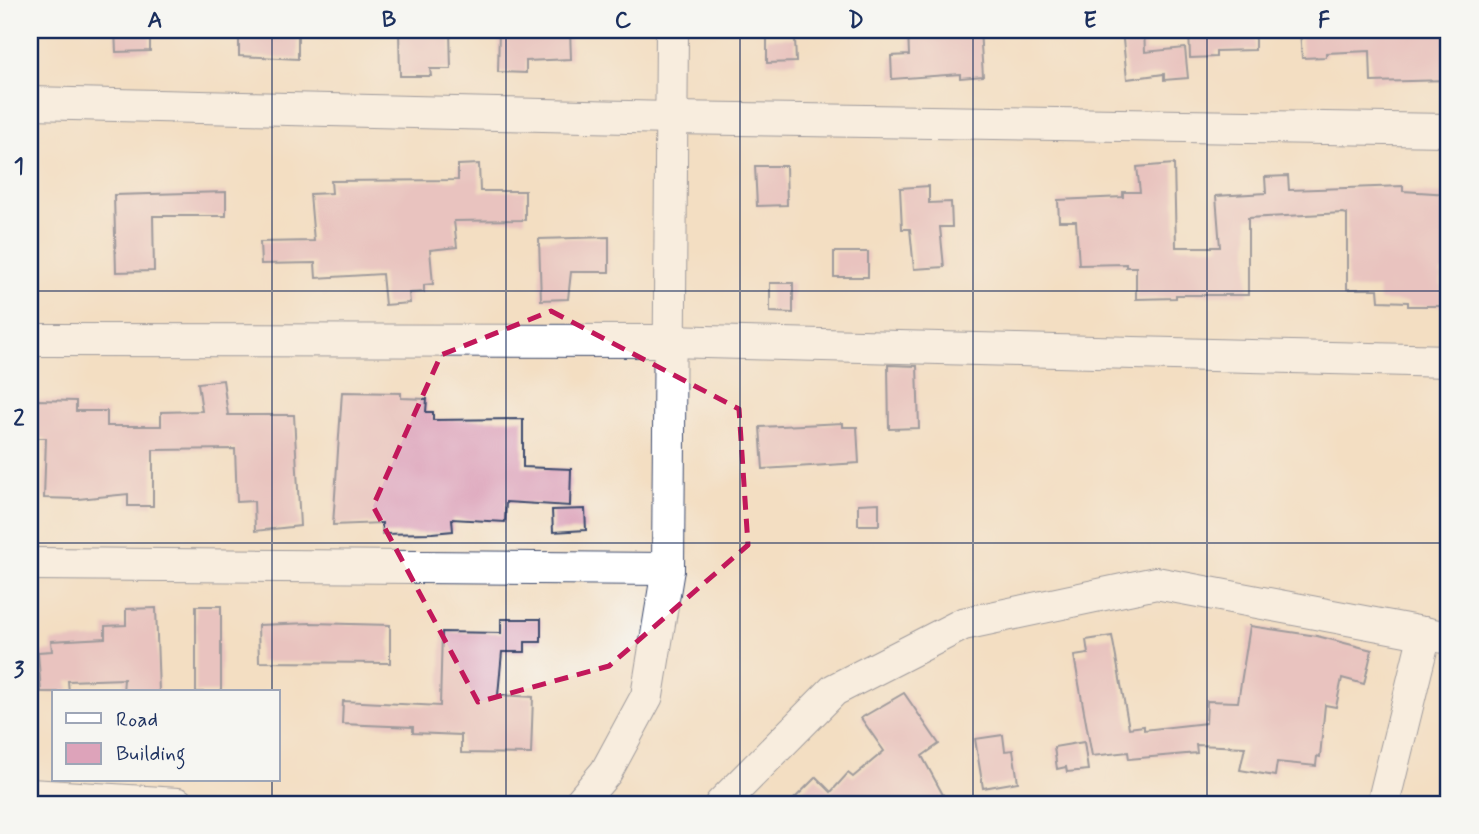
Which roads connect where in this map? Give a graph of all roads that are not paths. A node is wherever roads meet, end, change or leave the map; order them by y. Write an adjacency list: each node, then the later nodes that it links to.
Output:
1 (672, 30): 3 (street)
2 (30, 103): 3 (street)
3 (671, 118): 4 (street); 6 (street)
4 (1449, 130)
5 (30, 340): 6 (street)
6 (669, 341): 7 (street); 9 (street)
7 (1449, 361)
8 (30, 564): 9 (street)
9 (668, 569): 13 (street)
10 (1437, 636): 14 (street); 15 (street)
11 (30, 795): 12 (street)
12 (178, 804)
13 (579, 804)
14 (721, 804)
15 (1383, 804)

